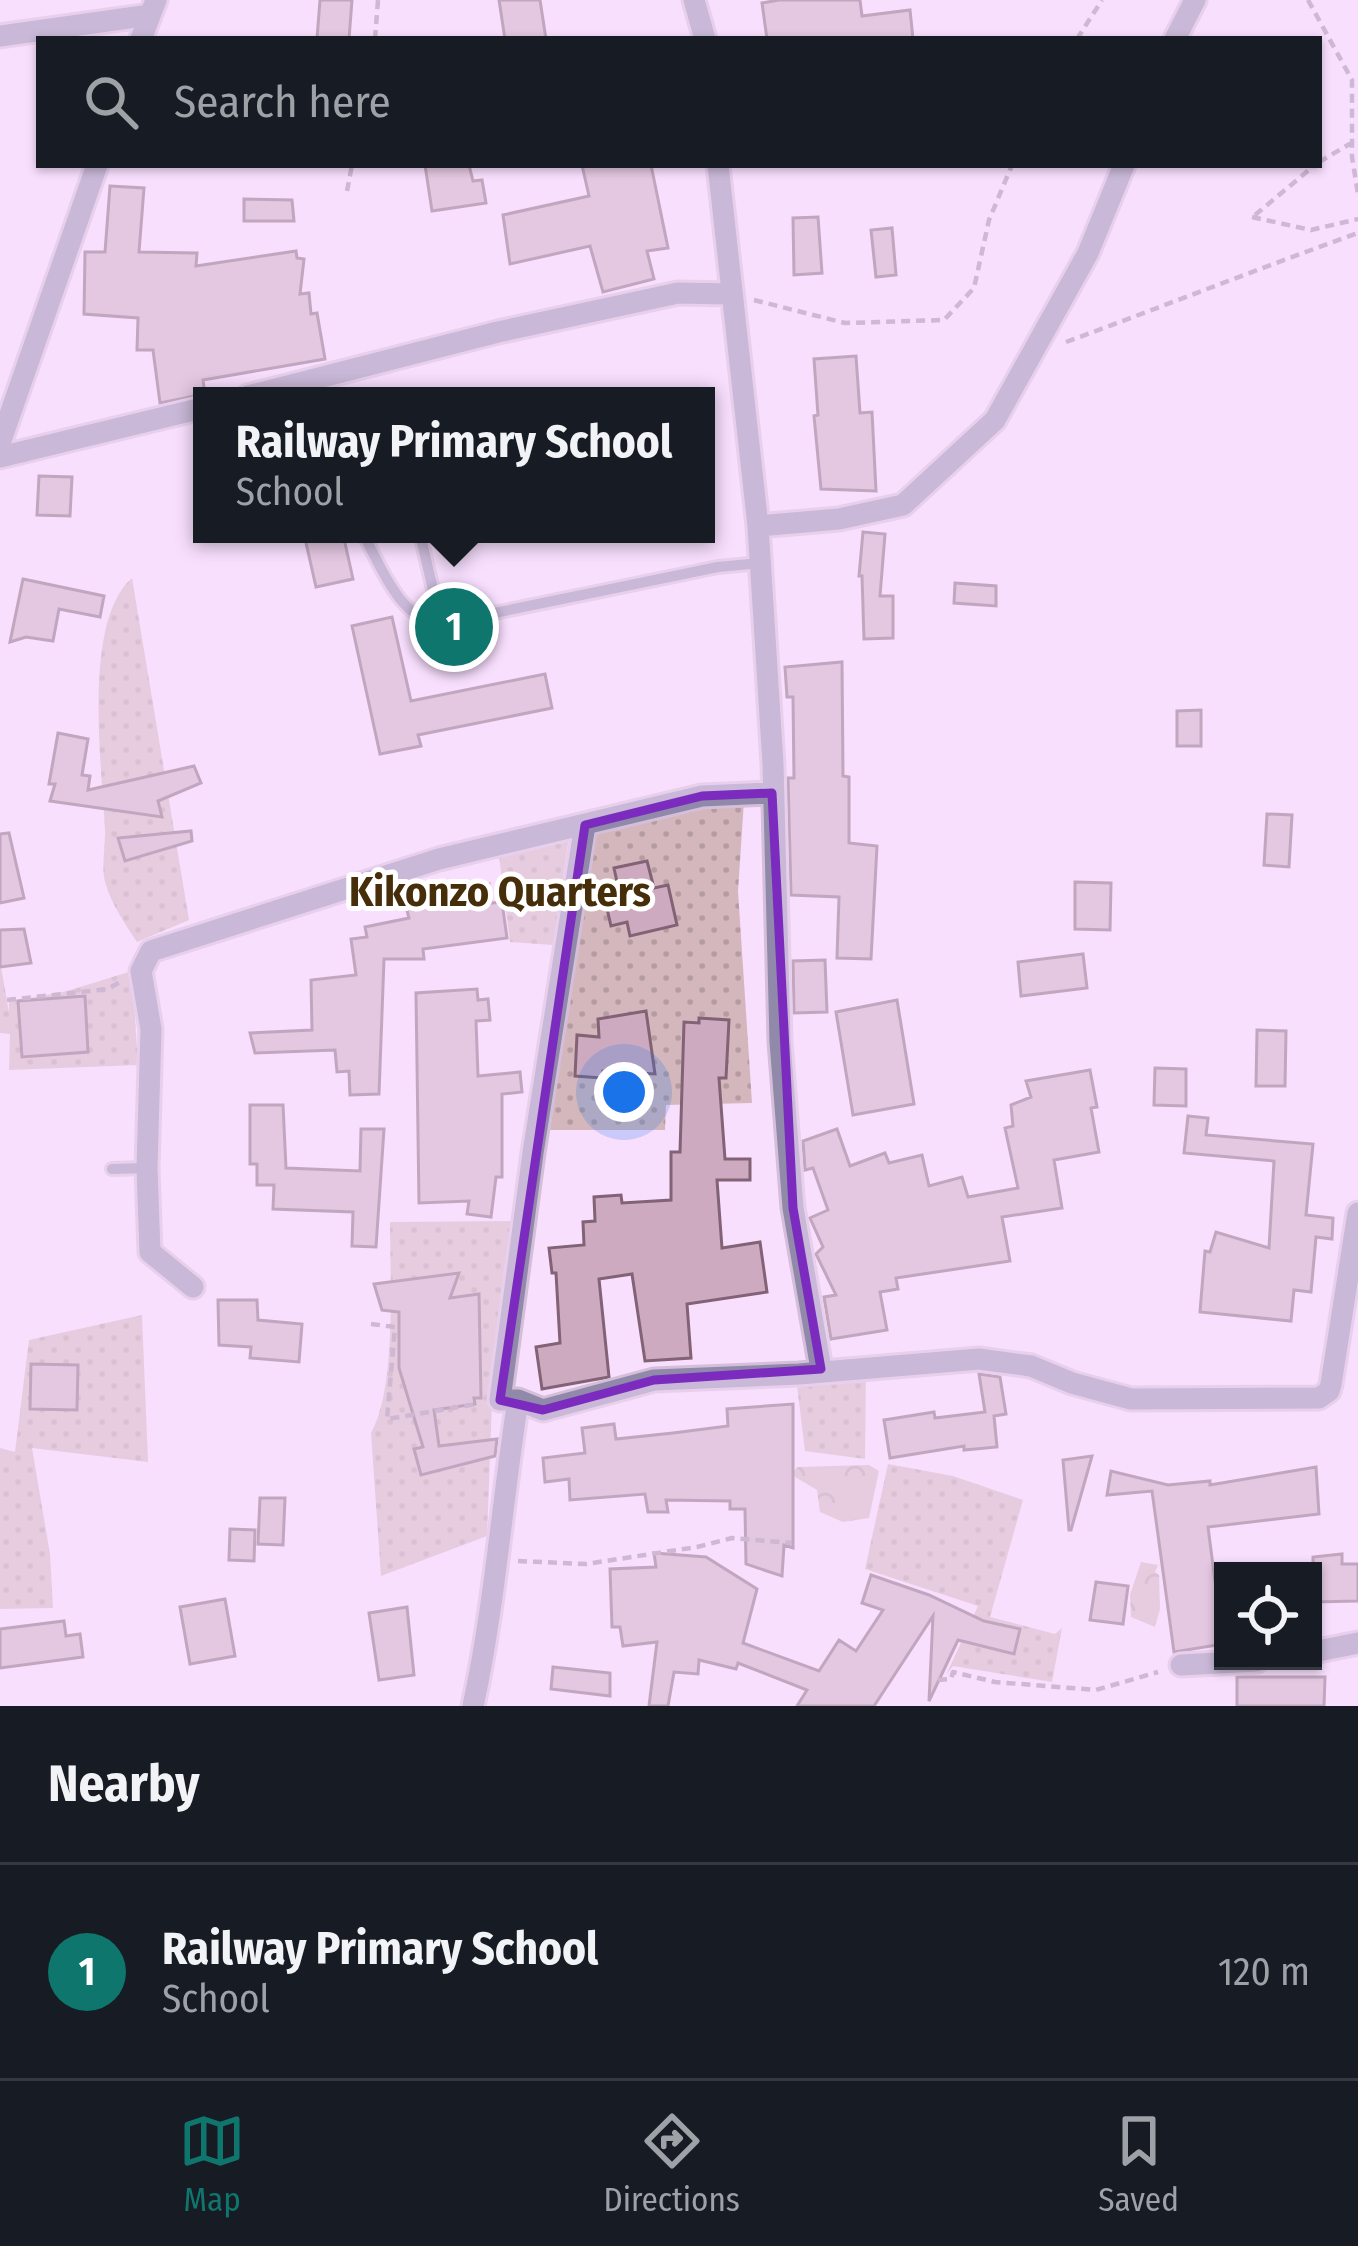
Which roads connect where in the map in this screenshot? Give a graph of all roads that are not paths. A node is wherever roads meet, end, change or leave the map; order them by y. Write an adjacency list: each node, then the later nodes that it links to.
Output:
1 (694, 0): 6 (street)
2 (1195, 0): 7 (street)
3 (153, 7): 4 (street); 5 (street)
4 (0, 36)
5 (142, 36)
6 (704, 36)
7 (1177, 36)
8 (96, 168): 14 (street)
9 (718, 168): 11 (street)
10 (1123, 168): 16 (street)
11 (731, 294): 12 (street); 16 (street)
12 (283, 387)
13 (193, 410): 15 (street)
14 (0, 443)
15 (0, 457)
16 (758, 526): 19 (street)
17 (368, 543): 20 (lane)
18 (423, 543): 20 (lane)
19 (760, 563): 20 (lane); 21 (street)
20 (441, 624)
21 (772, 793): 22 (street); 27 (street)
22 (585, 824): 23 (street); 28 (street)
23 (147, 1168): 24 (lane); 26 (street)
24 (112, 1169)
25 (1358, 1213): 27 (street)
26 (193, 1288)
27 (821, 1370): 28 (street)
28 (509, 1400): 33 (street)
29 (1358, 1642): 30 (street)
30 (1322, 1650)
31 (1214, 1663): 32 (street)
32 (1180, 1665)
33 (473, 1706)

